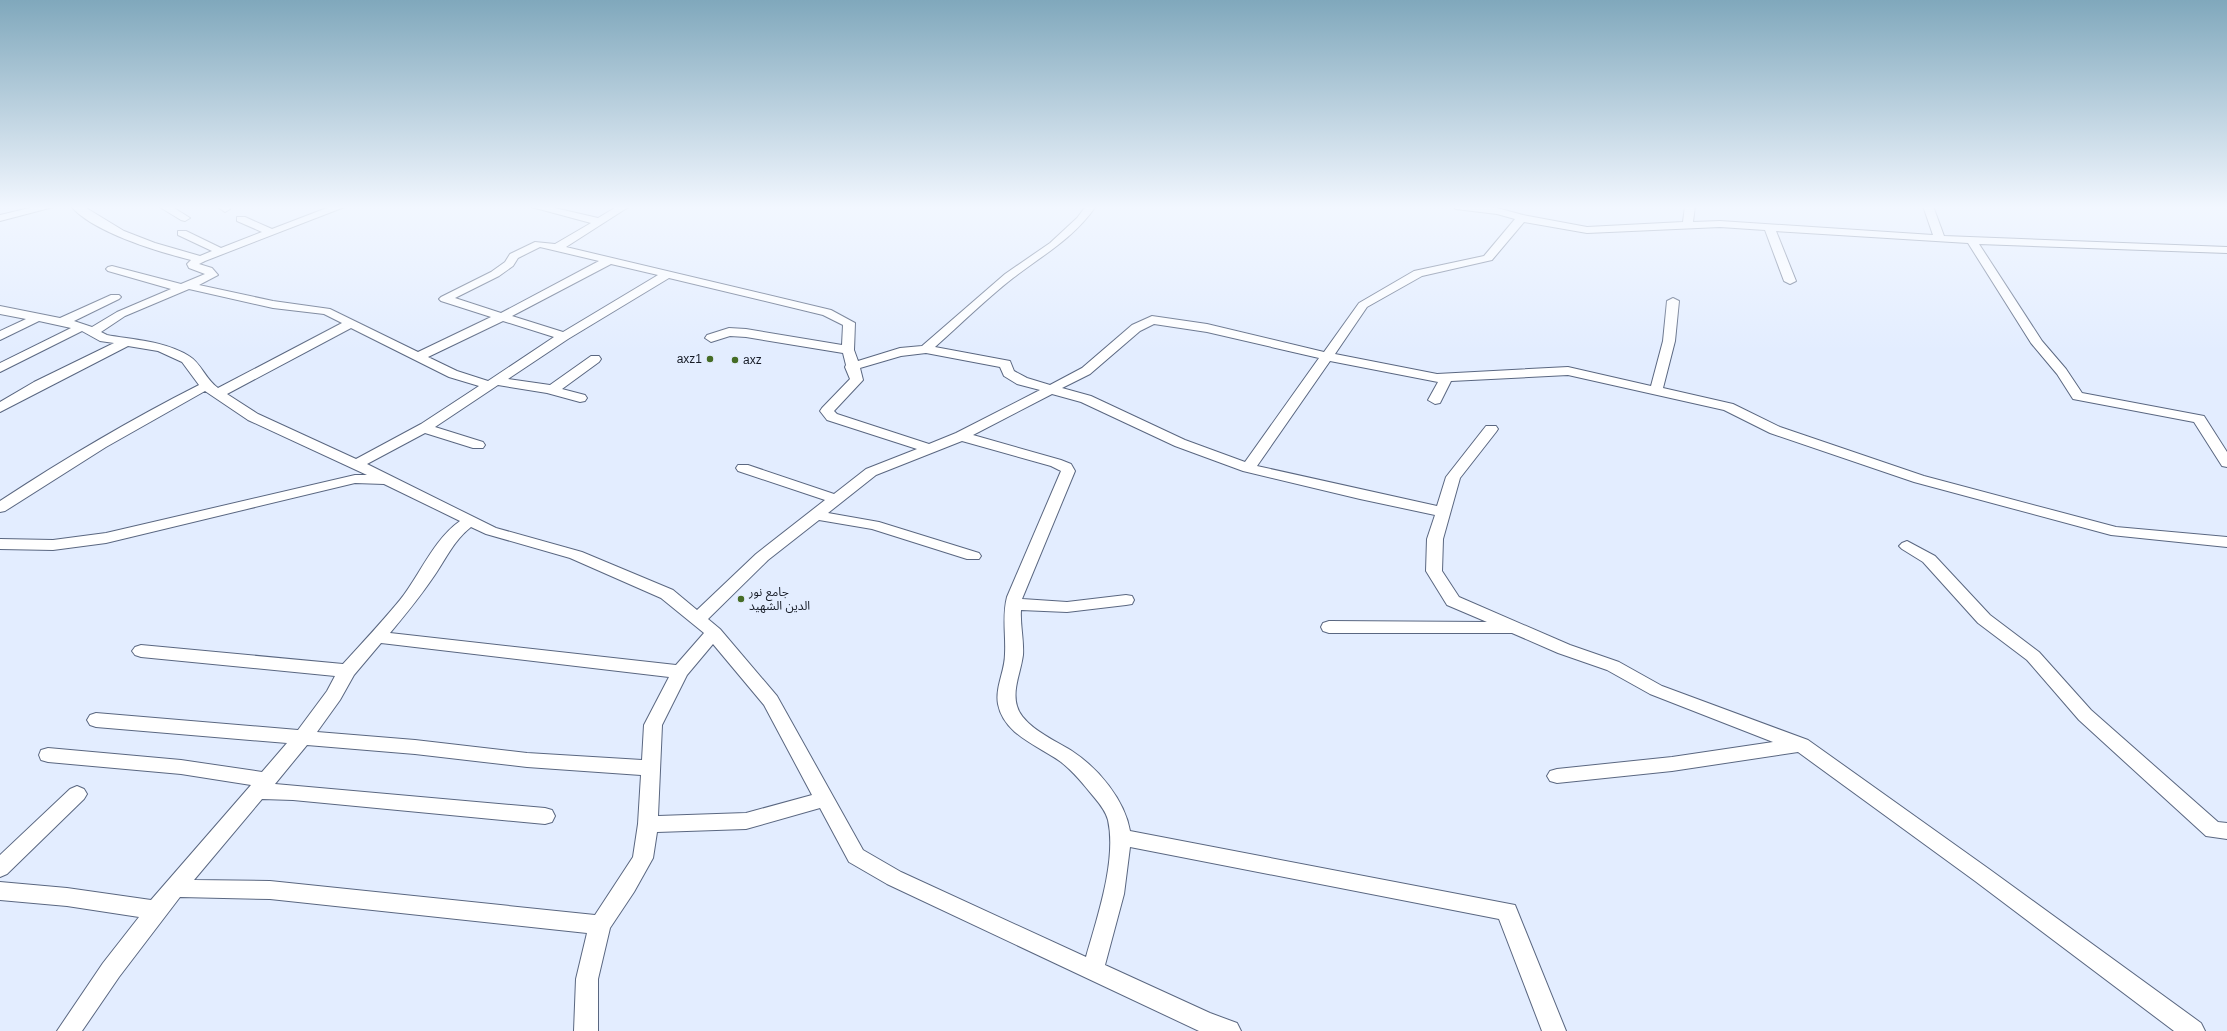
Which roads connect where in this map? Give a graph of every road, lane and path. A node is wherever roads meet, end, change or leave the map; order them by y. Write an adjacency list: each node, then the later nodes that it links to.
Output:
1 (180, 254): 9 (street)
2 (216, 254): 9 (street)
3 (518, 254): 19 (street)
4 (584, 254): 10 (street)
5 (1041, 254): 27 (street)
6 (1491, 254): 29 (street)
7 (1780, 254): 13 (street)
8 (1981, 254): 48 (street)
9 (201, 260): 14 (street)
10 (610, 260): 12 (street); 19 (street)
11 (112, 269): 14 (street)
12 (668, 274): 24 (street); 28 (street)
13 (1790, 281)
14 (184, 287): 21 (street); 22 (street)
15 (115, 297): 20 (street)
16 (1672, 301): 39 (street)
17 (0, 310): 18 (street)
18 (38, 317): 20 (street); 23 (street)
19 (501, 317): 24 (street); 30 (street)
20 (62, 322): 22 (street)
21 (350, 324): 30 (street); 37 (street)
22 (87, 329): 26 (street); 33 (street)
23 (0, 336)
24 (564, 336): 35 (street)
25 (711, 338): 28 (street)
26 (126, 342): 37 (street); 42 (street)
27 (926, 348): 32 (street); 36 (street)
28 (848, 350): 32 (street)
29 (1326, 356): 34 (street); 36 (street); 51 (street)
30 (418, 357): 35 (street)
31 (595, 359): 38 (street)
32 (852, 367): 47 (street)
33 (0, 368)
34 (1446, 378): 39 (street); 41 (street)
35 (492, 383): 38 (street); 43 (street)
36 (1050, 389): 45 (street); 51 (street)
37 (212, 390): 49 (street); 54 (street)
38 (552, 390): 40 (street)
39 (1656, 390): 58 (street)
40 (580, 398)
41 (1435, 400)
42 (0, 408)
43 (424, 428): 46 (street); 49 (street)
44 (1491, 428): 55 (street)
45 (961, 436): 47 (street); 63 (street)
46 (478, 445)
47 (928, 448): 53 (street)
48 (2227, 463)
49 (356, 465): 52 (street)
50 (743, 468): 53 (street)
51 (1248, 468): 55 (street)
52 (387, 480): 57 (street); 59 (street)
53 (836, 499): 56 (street)
54 (0, 508)
55 (1443, 512): 66 (street)
56 (814, 515): 61 (street); 64 (street)
57 (470, 521): 64 (street); 68 (street)
58 (2227, 542)
59 (0, 544)
60 (1907, 546): 83 (street)
61 (973, 556)
62 (1126, 600): 63 (street)
63 (1013, 604): 84 (street)
64 (698, 619): 67 (street)
65 (1329, 627): 66 (street)
66 (1517, 628): 74 (street)
67 (714, 633): 71 (street); 80 (street)
68 (378, 637): 70 (street); 71 (street)
69 (141, 651): 70 (street)
70 (347, 671): 73 (street)
71 (680, 672): 76 (street)
72 (96, 720): 73 (street)
73 (303, 737): 76 (street); 78 (street)
74 (1801, 745): 77 (street); 95 (street)
75 (48, 755): 78 (street)
76 (651, 768): 82 (street)
77 (1557, 776)
78 (262, 785): 81 (street); 86 (street)
79 (77, 794): 85 (street)
80 (824, 799): 82 (street); 90 (street)
81 (545, 816)
82 (648, 824): 89 (street)
83 (2227, 831)
84 (1121, 837): 90 (street); 94 (street)
85 (0, 868)
86 (175, 888): 88 (street); 89 (street)
87 (3, 895): 88 (street)
88 (156, 910): 91 (street)
89 (600, 925): 92 (street)
90 (1093, 970): 93 (street)
91 (69, 1031)
92 (586, 1031)
93 (1229, 1031)
94 (1554, 1031)
95 (2193, 1031)

